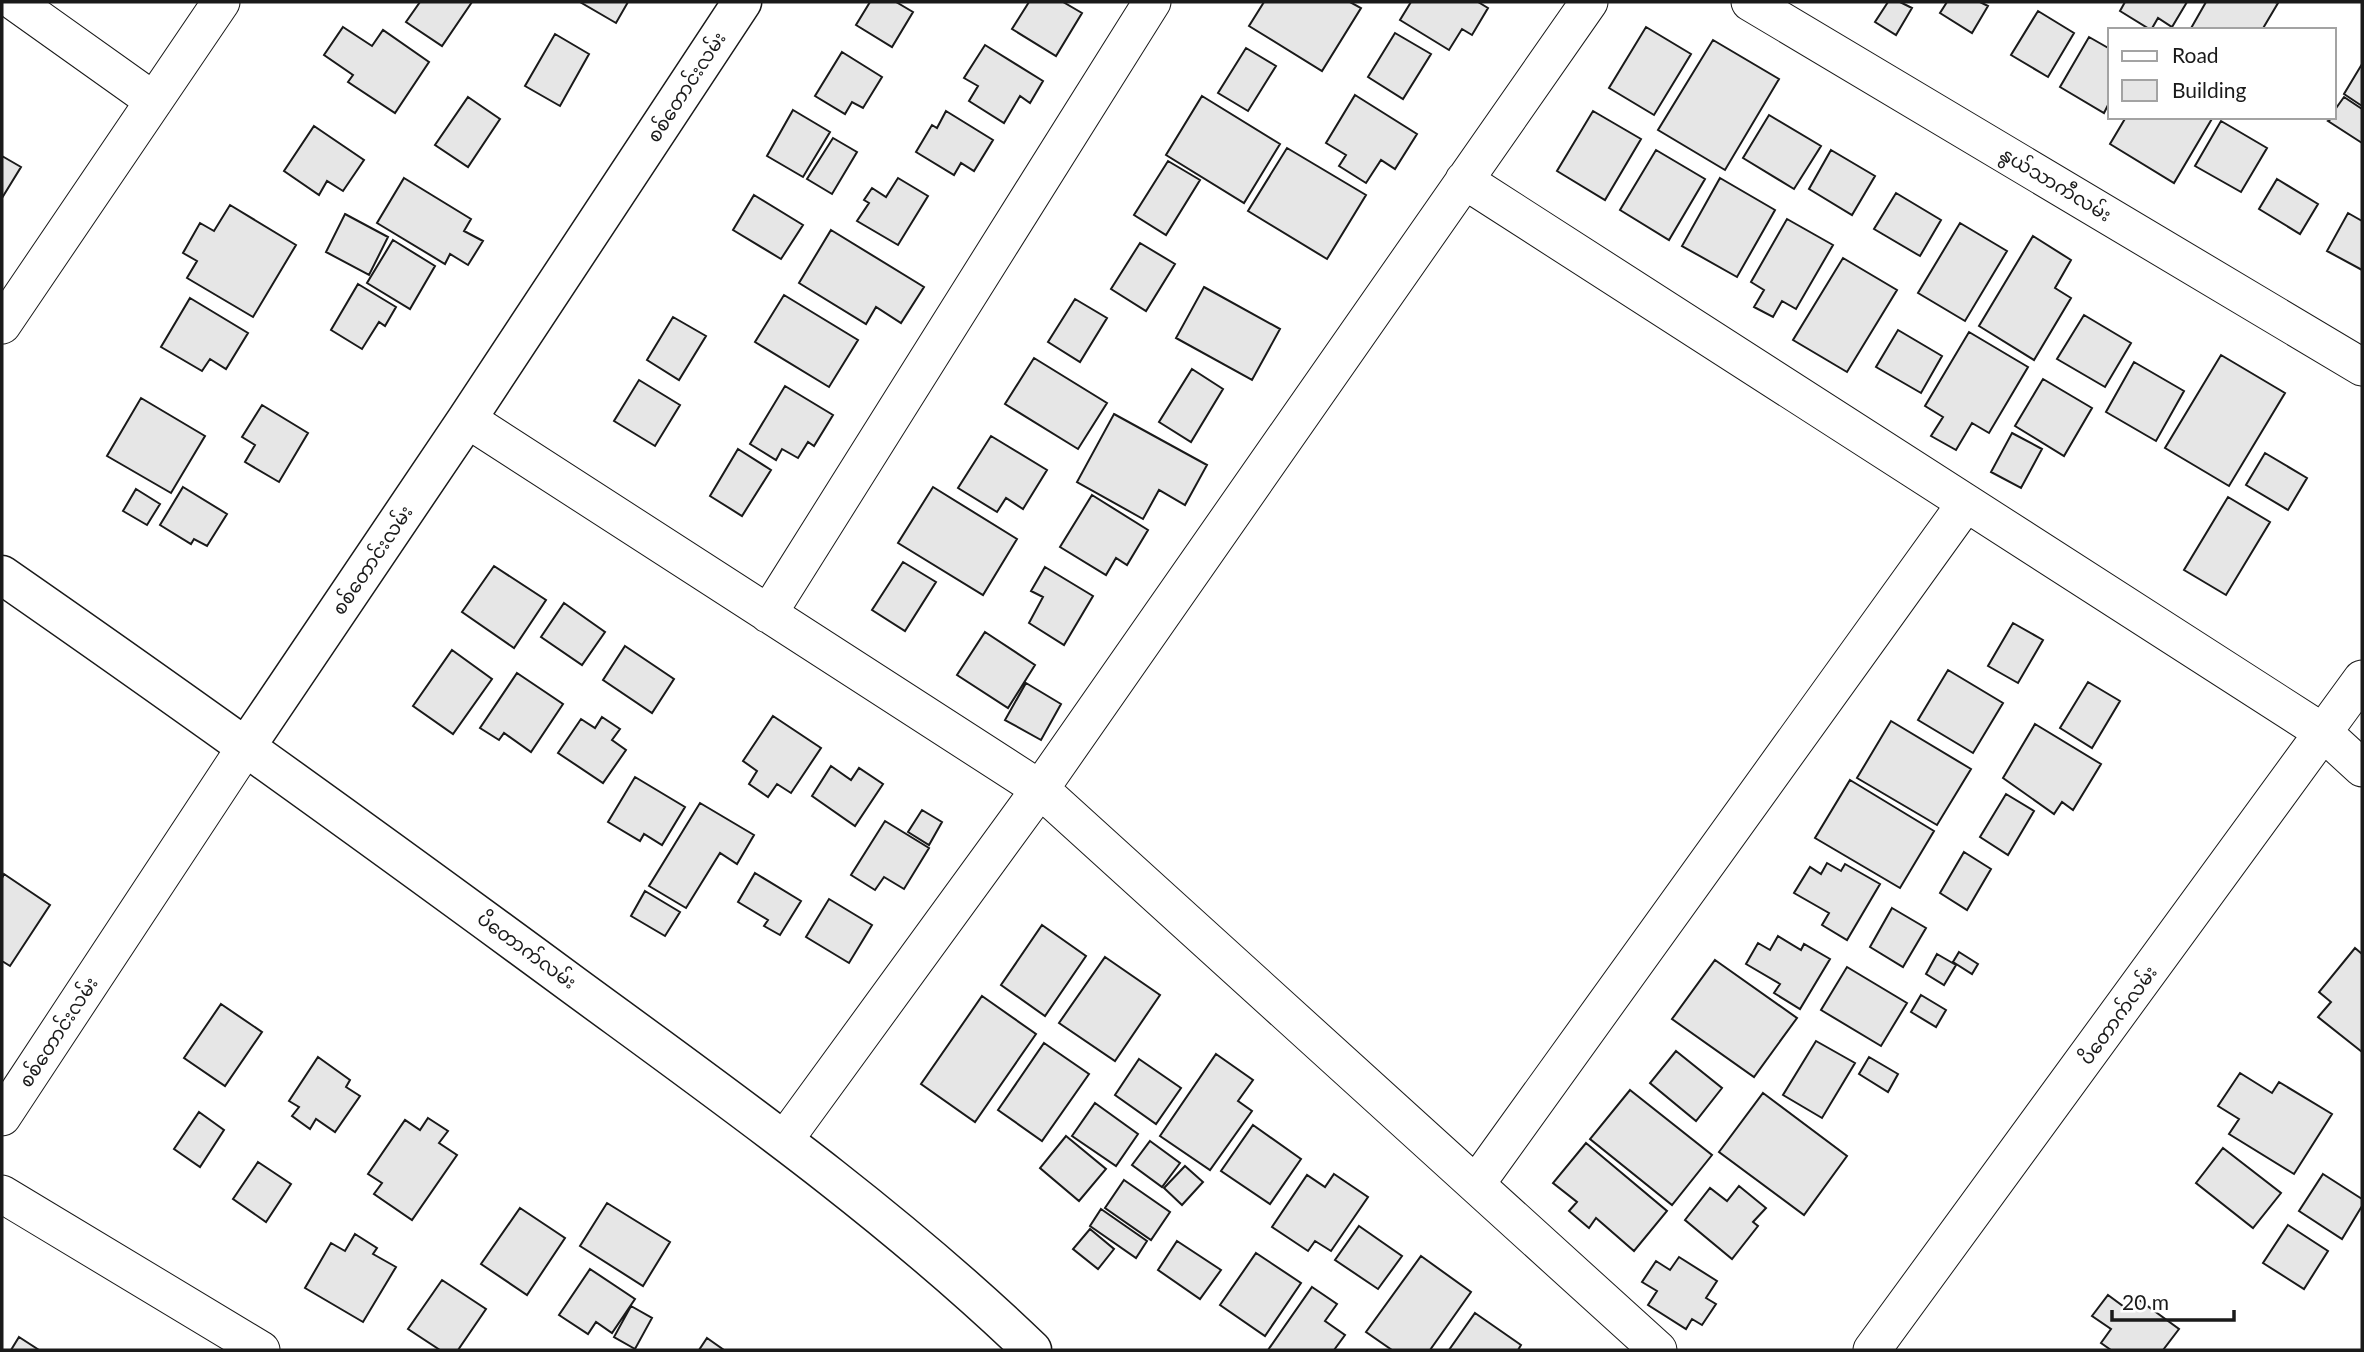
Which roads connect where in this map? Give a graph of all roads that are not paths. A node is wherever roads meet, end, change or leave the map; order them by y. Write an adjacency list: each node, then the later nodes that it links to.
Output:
1 (15, 2): 7 (street)
2 (221, 2): 7 (street)
3 (742, 2): 11 (street, စစ်တောင်းလမ်း)
4 (1152, 2): 14 (street)
5 (1589, 2): 8 (street)
6 (1749, 2): 10 (street, နွယ်သာကီလမ်း)
7 (154, 101): 9 (street)
8 (1465, 180): 12 (street); 19 (street)
9 (2, 325)
10 (2362, 367)
11 (467, 419): 14 (street); 17 (street, စစ်တောင်းလမ်း)
12 (1966, 503): 16 (street); 22 (street)
13 (2, 575): 17 (street, ပိတောက်လမ်း)
14 (768, 614): 19 (street)
15 (2362, 679): 16 (street, ပိတောက်လမ်း)
16 (2324, 733): 18 (street); 27 (street, ပိတောက်လမ်း)
17 (247, 745): 20 (street, စစ်တောင်းလမ်း); 21 (street, ပိတောက်လမ်း)
18 (2362, 768)
19 (1040, 789): 21 (street); 22 (street)
20 (2, 1117)
21 (785, 1139): 25 (street, ပိတောက်လမ်း)
22 (1476, 1184): 26 (street)
23 (2, 1194): 24 (street)
24 (261, 1350)
25 (1032, 1350)
26 (1658, 1350)
27 (1872, 1350)

